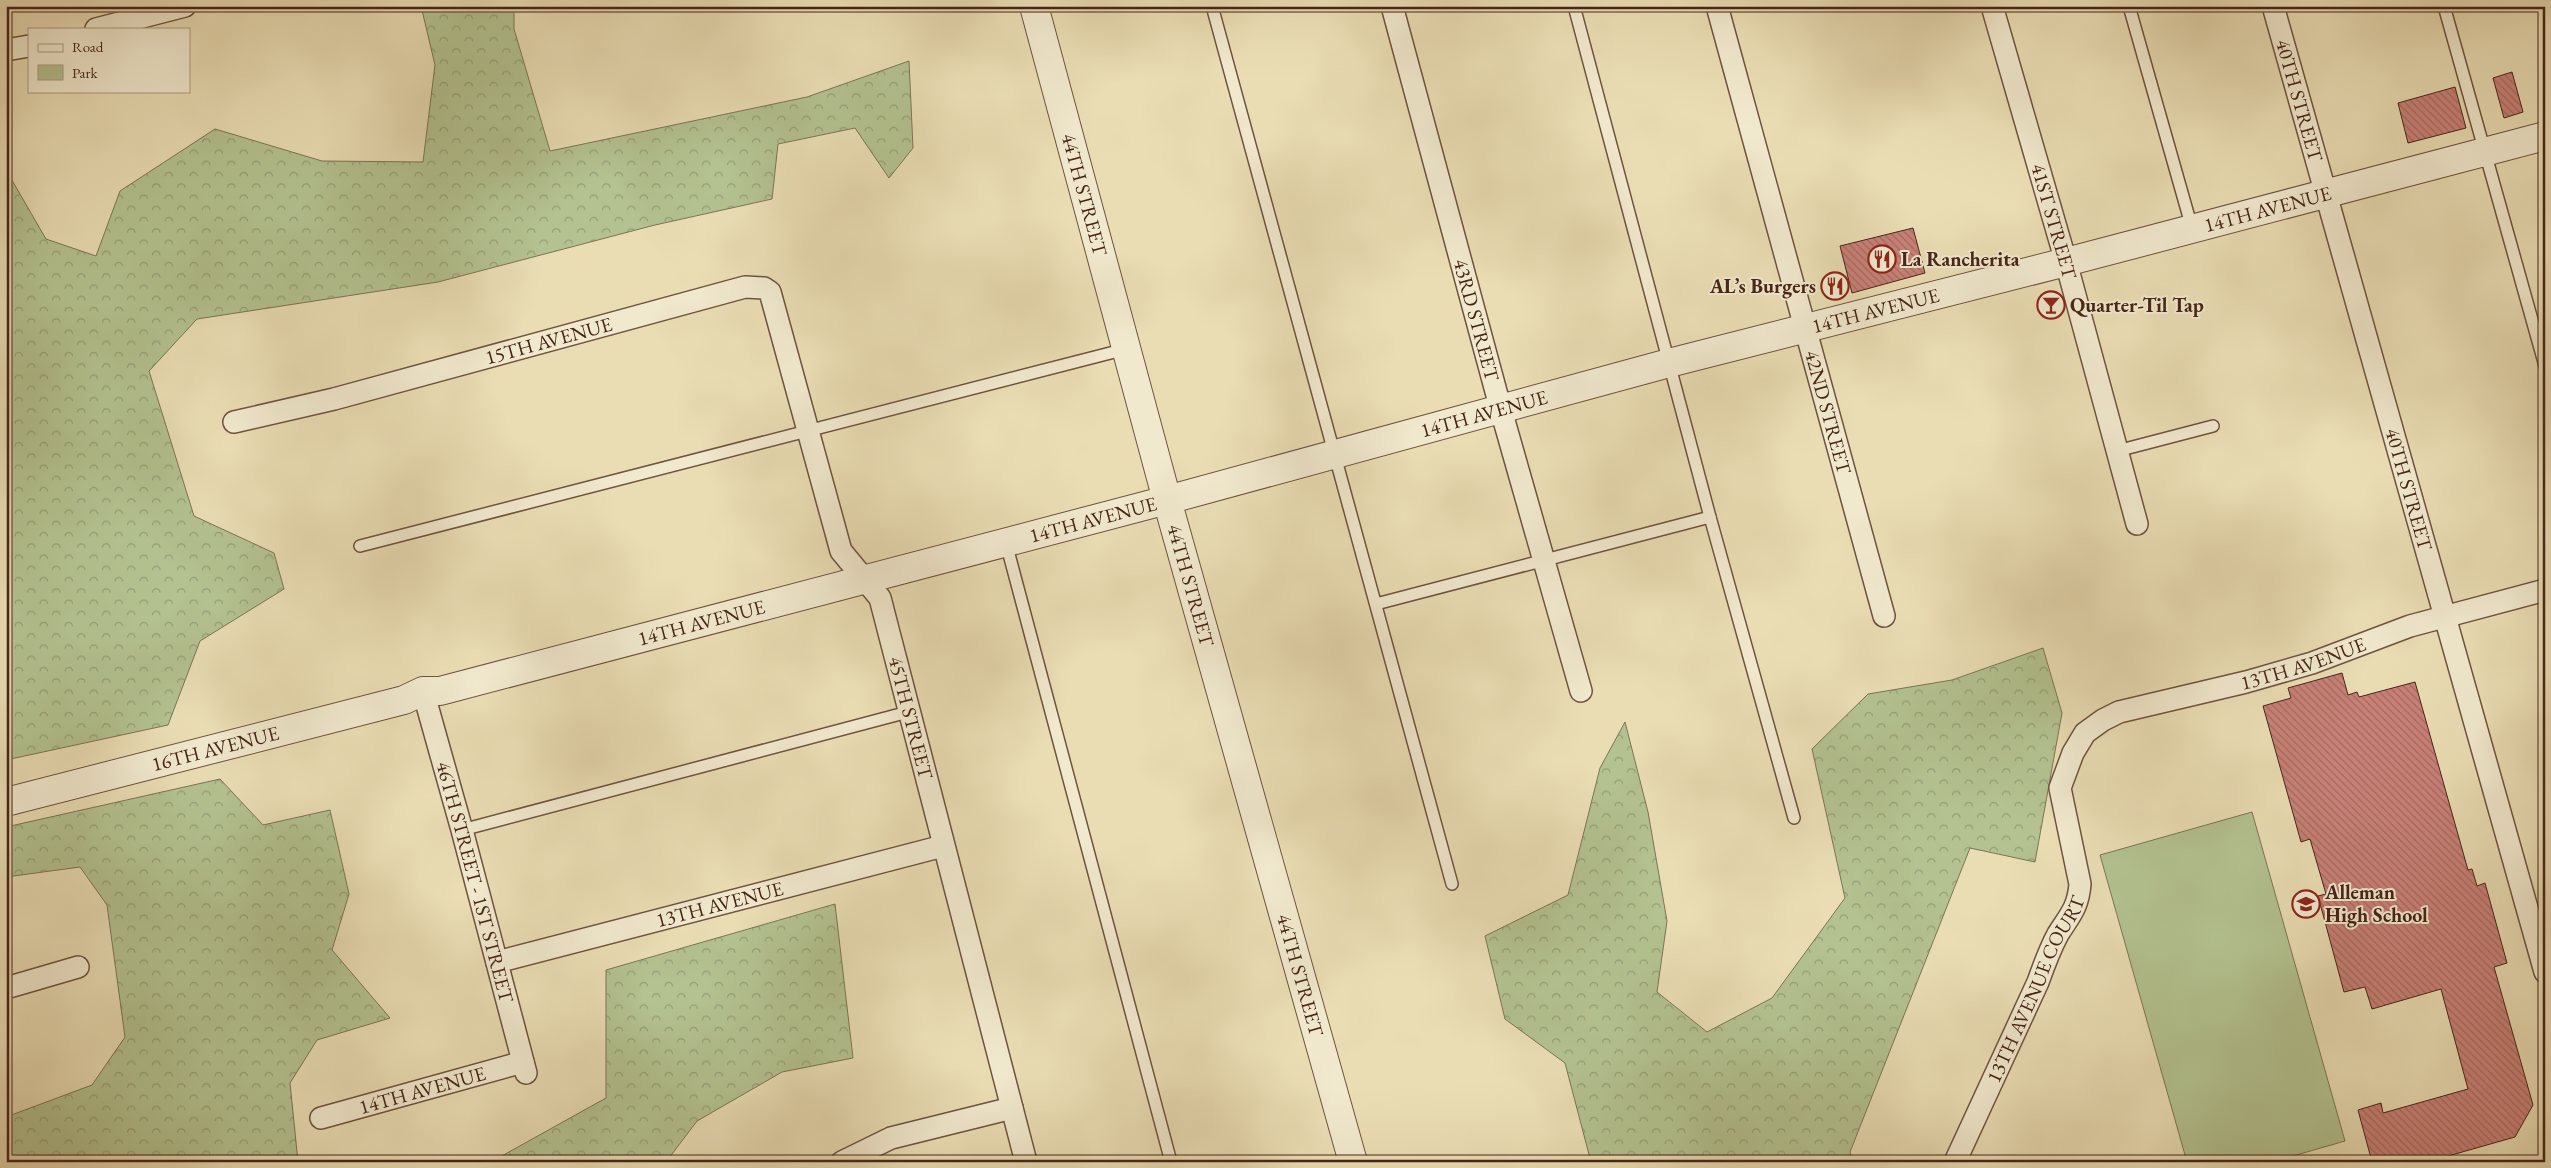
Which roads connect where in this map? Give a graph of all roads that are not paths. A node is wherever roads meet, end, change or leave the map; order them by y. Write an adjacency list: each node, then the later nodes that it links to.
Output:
1 (185, 6): 11 (street)
2 (1034, 6): 21 (street, 44TH STREET)
3 (1212, 6): 29 (lane)
4 (1392, 6): 24 (street, 43RD STREET)
5 (1574, 6): 22 (lane)
6 (1717, 6): 20 (street, 42ND STREET)
7 (1992, 6): 18 (street, 41ST STREET)
8 (2129, 6): 17 (lane)
9 (2273, 6): 16 (street, 40TH STREET)
10 (2444, 6): 15 (lane)
11 (100, 28)
12 (28, 46): 13 (street)
13 (6, 50)
14 (2545, 136): 15 (street, 14TH AVENUE)
15 (2485, 150): 16 (street, 14TH AVENUE); 23 (lane)
16 (2326, 192): 17 (street, 14TH AVENUE); 40 (street, 40TH STREET)
17 (2192, 228): 18 (street, 14TH AVENUE)
18 (2066, 262): 20 (street, 14TH AVENUE); 28 (street, 41ST STREET)
19 (764, 288): 25 (street, 15TH AVENUE); 27 (street, 45TH STREET)
20 (1804, 329): 22 (street, 14TH AVENUE); 39 (street, 42ND STREET)
21 (1126, 349): 27 (lane); 30 (street, 44TH STREET)
22 (1669, 363): 24 (street, 14TH AVENUE); 31 (lane)
23 (2545, 366)
24 (1501, 410): 29 (street, 14TH AVENUE); 35 (street, 43RD STREET)
25 (234, 422)
26 (2213, 426): 28 (lane)
27 (809, 430): 34 (lane); 36 (street, 45TH STREET)
28 (2117, 451): 32 (street, 41ST STREET)
29 (1335, 453): 30 (street, 14TH AVENUE); 38 (lane)
30 (1167, 500): 33 (street, 14TH AVENUE); 60 (street, 44TH STREET)
31 (1710, 517): 35 (lane); 46 (lane)
32 (2137, 524)
33 (1006, 542): 36 (street, 14TH AVENUE); 59 (lane)
34 (360, 546)
35 (1543, 561): 38 (lane); 42 (street, 43RD STREET)
36 (862, 579): 41 (street, 14TH AVENUE); 43 (street, 45TH STREET)
37 (2545, 590): 40 (street, 13TH AVENUE)
38 (1376, 604): 49 (lane)
39 (1884, 616)
40 (2446, 616): 44 (street, 13TH AVENUE); 52 (street, 40TH STREET)
41 (423, 691): 45 (street, 16TH AVENUE); 47 (street, 46TH STREET - 1ST STREET)
42 (1581, 691)
43 (908, 712): 47 (lane); 48 (street, 45TH STREET)
44 (2073, 753): 61 (street, 13TH AVENUE COURT)
45 (6, 802)
46 (1794, 818)
47 (462, 830): 50 (street, 46TH STREET - 1ST STREET)
48 (943, 846): 50 (street, 13TH AVENUE); 55 (street, 45TH STREET)
49 (1452, 884)
50 (497, 962): 54 (street, 46TH STREET - 1ST STREET)
51 (78, 967): 53 (street)
52 (2545, 972)
53 (6, 988)
54 (524, 1068): 56 (street, 14TH AVENUE)
55 (1012, 1108): 57 (street); 58 (street, 45TH STREET)
56 (321, 1118)
57 (842, 1162)
58 (1026, 1162)
59 (1171, 1162)
60 (1352, 1162)
61 (1955, 1162)

